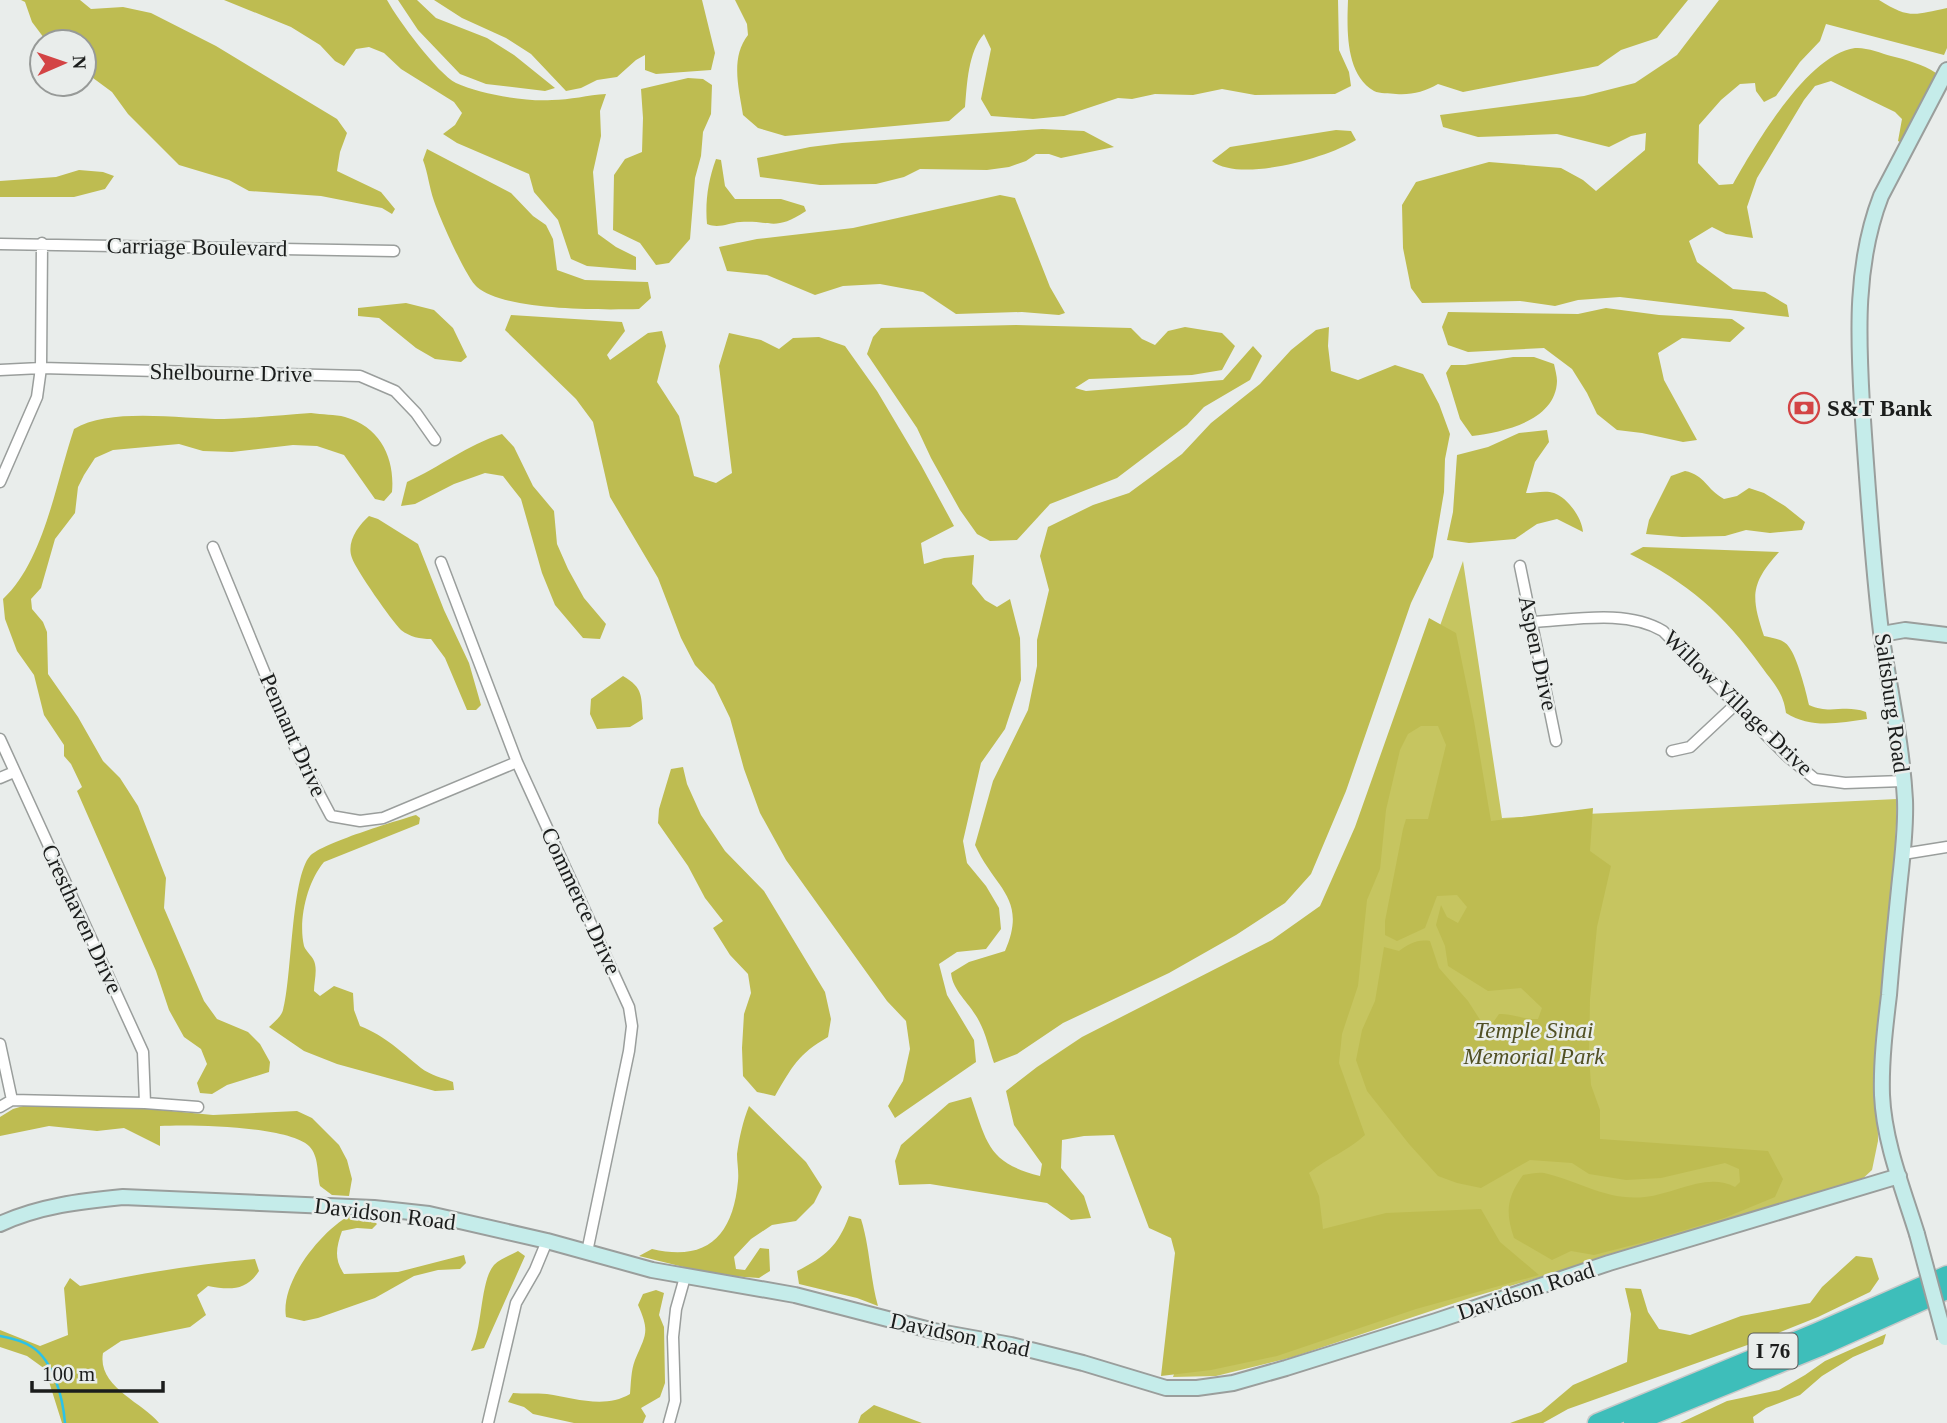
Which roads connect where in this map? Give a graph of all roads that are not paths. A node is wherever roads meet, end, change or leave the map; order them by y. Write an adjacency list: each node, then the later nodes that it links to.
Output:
1 (1947, 70): 13 (street, Saltsburg Road)
2 (42, 243): 3 (street, Carriage Boulevard); 4 (street, Carriage Boulevard); 5 (street)
3 (0, 244)
4 (394, 251)
5 (41, 368): 6 (street, Shelbourne Drive); 7 (street, Shelbourne Drive); 8 (street)
6 (0, 370)
7 (435, 440)
8 (0, 482)
9 (213, 547): 19 (street, Pennant Drive)
10 (441, 562): 19 (street, Commerce Drive)
11 (1520, 566): 12 (street, Aspen Drive)
12 (1532, 622): 15 (street, Willow Village Drive); 17 (street, Aspen Drive)
13 (1882, 634): 14 (street); 22 (street, Saltsburg Road)
14 (1947, 635)
15 (1736, 704): 18 (street); 22 (street, Willow Village Drive)
16 (0, 739): 20 (street, Cresthaven Drive)
17 (1556, 741)
18 (1672, 751)
19 (517, 762): 33 (street, Commerce Drive)
20 (14, 772): 21 (street); 27 (street, Cresthaven Drive)
21 (0, 778)
22 (1903, 781): 24 (street, Saltsburg Road)
23 (1947, 848): 24 (street)
24 (1903, 854): 30 (street, Saltsburg Road)
25 (0, 1044): 26 (street)
26 (12, 1100): 27 (street); 28 (street)
27 (145, 1102): 29 (street)
28 (0, 1107)
29 (198, 1107)
30 (1899, 1176): 35 (street, Davidson Road); 37 (street, Saltsburg Road, bridge)
31 (0, 1224): 32 (street, Davidson Road)
32 (547, 1241): 33 (street, Davidson Road); 38 (street)
33 (587, 1252): 35 (street, Davidson Road)
34 (1947, 1275): 40 (highway, I 76)
35 (685, 1277): 39 (street)
36 (1947, 1290): 41 (highway, I 76)
37 (1946, 1342)
38 (488, 1423)
39 (669, 1423)
40 (1597, 1423)
41 (1633, 1423)

